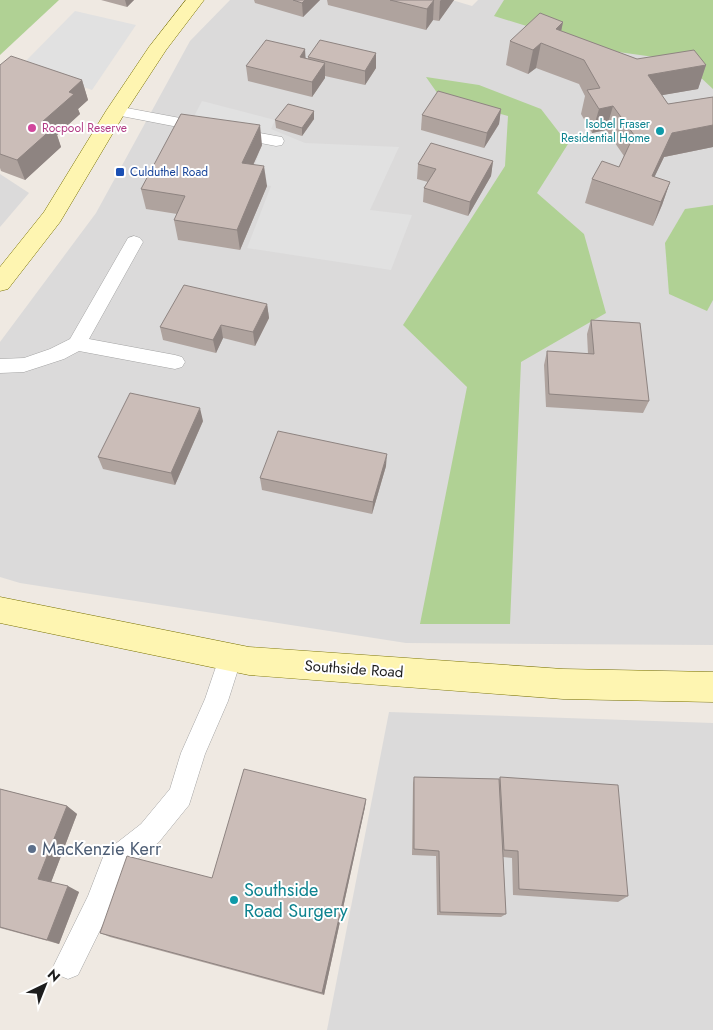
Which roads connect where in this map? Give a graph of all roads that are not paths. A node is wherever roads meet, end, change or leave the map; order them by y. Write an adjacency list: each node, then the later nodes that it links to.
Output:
1 (194, 0): 2 (street)
2 (116, 111): 3 (lane); 5 (street)
3 (276, 141)
4 (134, 242): 6 (lane)
5 (0, 283)
6 (77, 344): 7 (lane); 8 (lane)
7 (175, 362)
8 (0, 366)
9 (0, 610): 10 (street, Southside Road)
10 (230, 657): 11 (street, Southside Road); 12 (lane)
11 (713, 687)
12 (68, 965)

